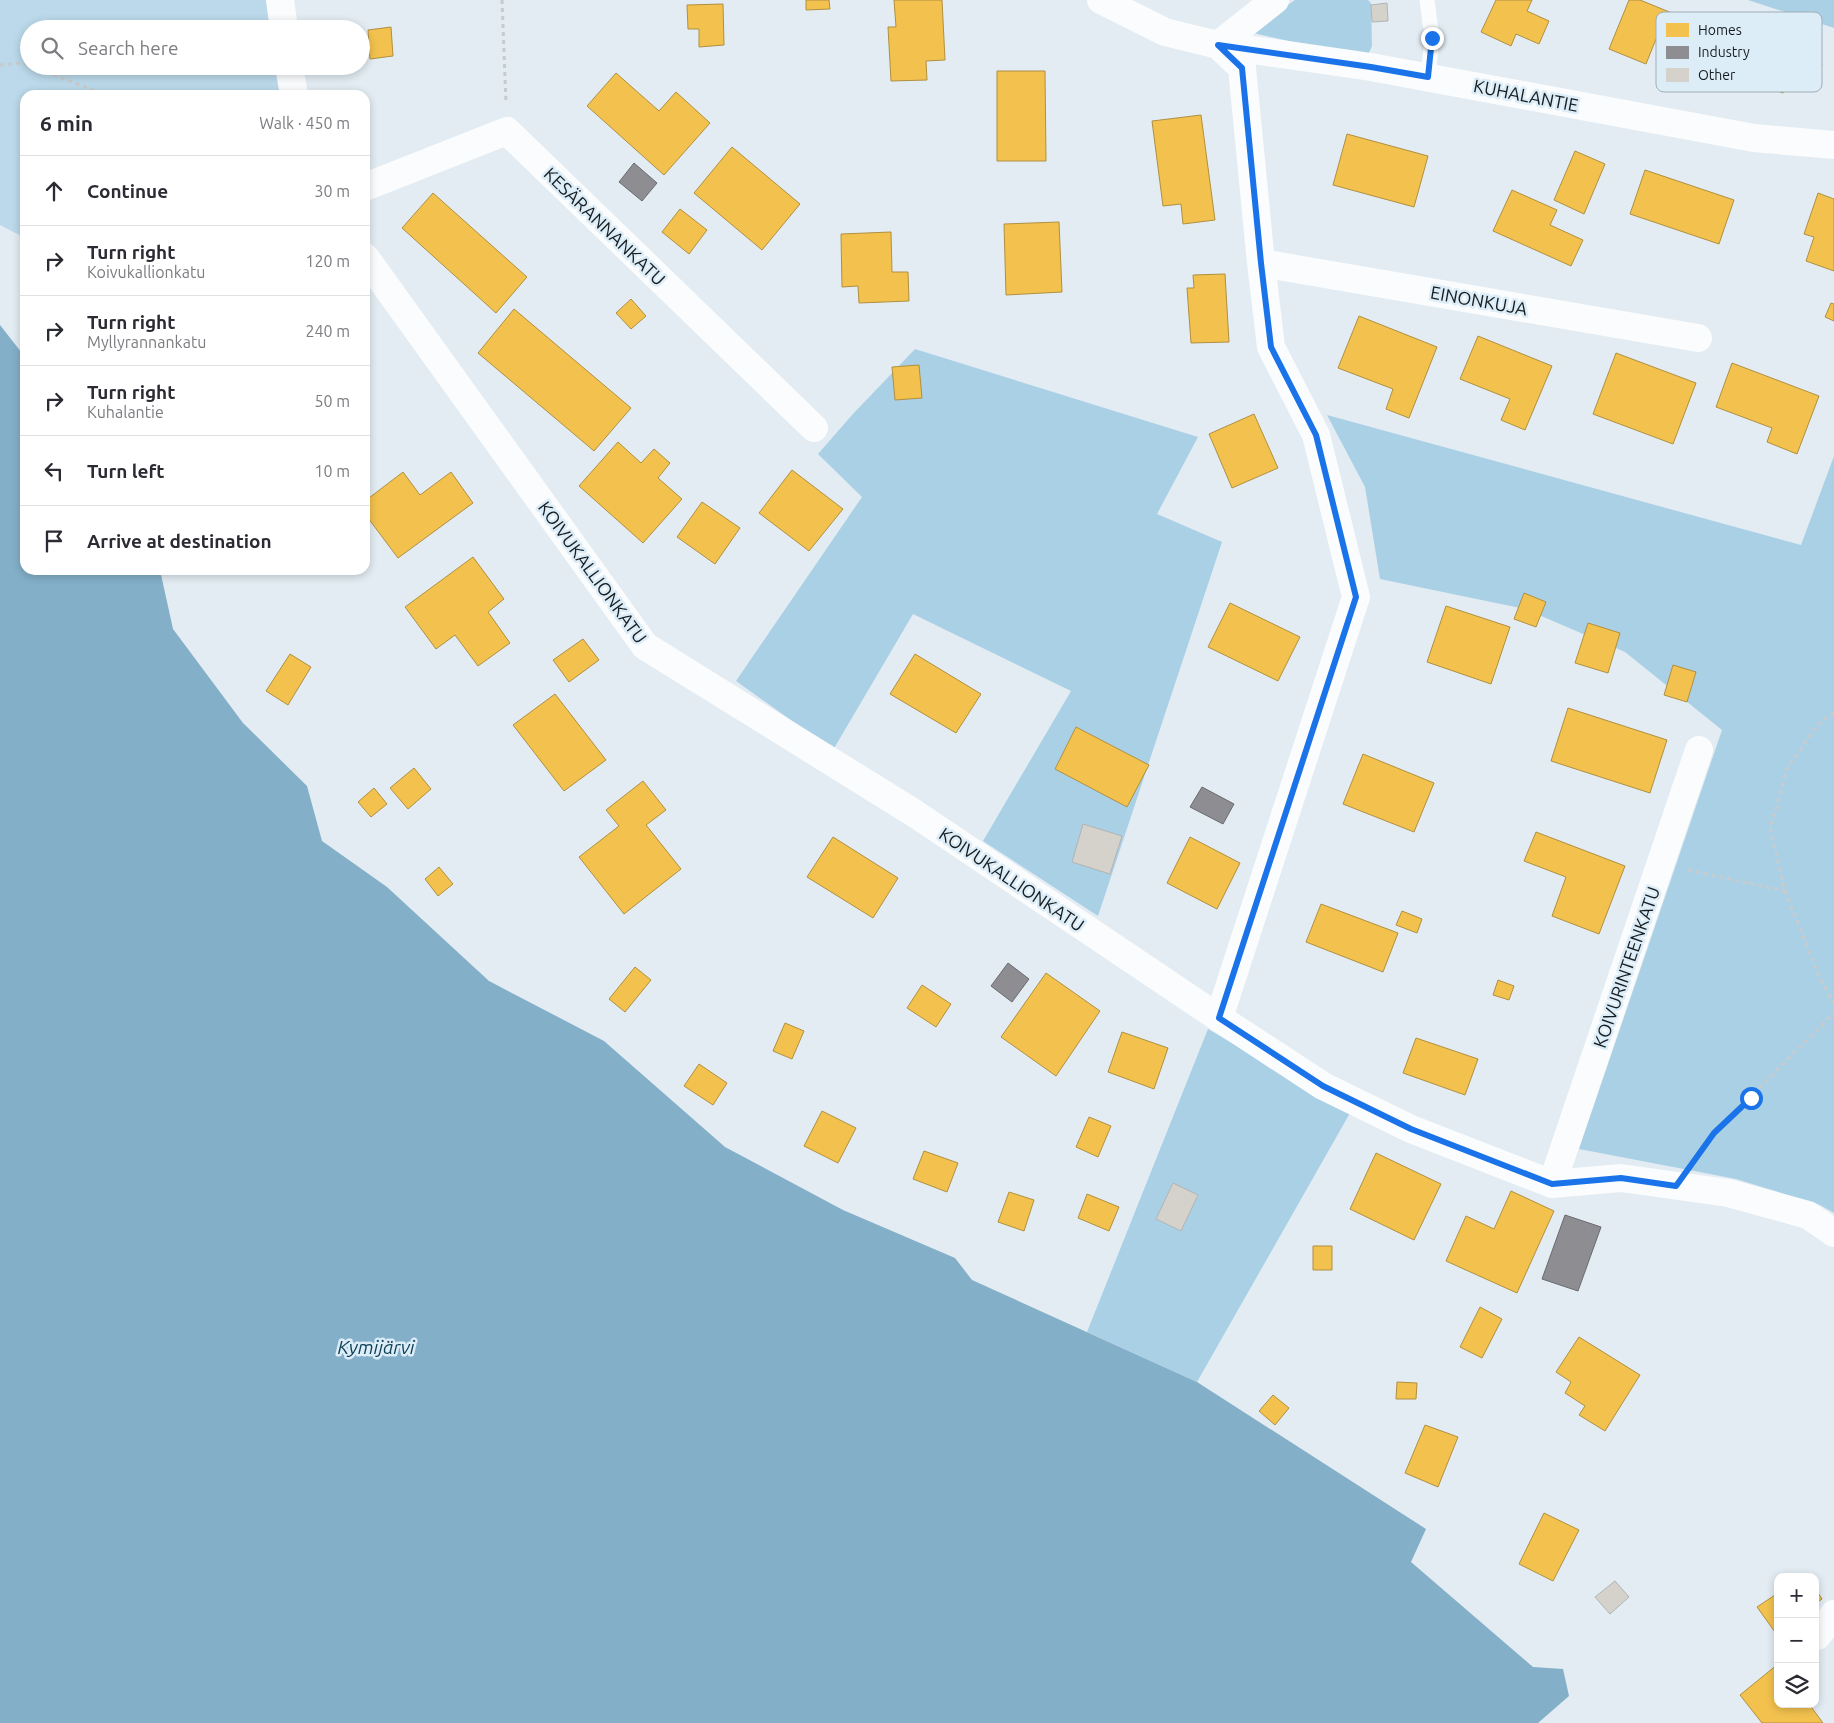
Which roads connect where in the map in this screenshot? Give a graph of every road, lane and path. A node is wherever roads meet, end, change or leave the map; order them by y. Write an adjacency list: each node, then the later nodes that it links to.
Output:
1 (280, 0): 6 (street)
2 (502, 0): 15 (path)
3 (1100, 0): 7 (street, KUHALANTIE)
4 (1275, 0): 7 (street)
5 (1426, 0): 12 (lane)
6 (283, 20)
7 (1218, 45): 12 (street, KUHALANTIE); 19 (street)
8 (20, 63): 9 (path)
9 (0, 65)
10 (54, 75): 13 (path)
11 (291, 75): 14 (street)
12 (1428, 77): 16 (street, KUHALANTIE)
13 (93, 90)
14 (293, 90)
15 (507, 131): 17 (street); 21 (street, KESÄRANNANKATU)
16 (1834, 145)
17 (370, 185)
18 (370, 263): 28 (street, KOIVUKALLIONKATU)
19 (1261, 263): 20 (street, EINONKUJA); 28 (street)
20 (1698, 338)
21 (814, 428)
22 (1834, 714): 25 (path)
23 (1699, 750): 24 (street, KOIVURINTEENKATU)
24 (1661, 864): 25 (path); 29 (street, KOIVURINTEENKATU)
25 (1785, 891): 26 (path)
26 (1834, 1004)
27 (1834, 1013): 30 (path)
28 (1219, 1018): 29 (street, KOIVUKALLIONKATU)
29 (1552, 1184): 30 (street, KOIVUKALLIONKATU)
30 (1676, 1186): 31 (street, KOIVUKALLIONKATU)
31 (1834, 1233)
32 (1834, 1614): 33 (street)
33 (1819, 1633)

